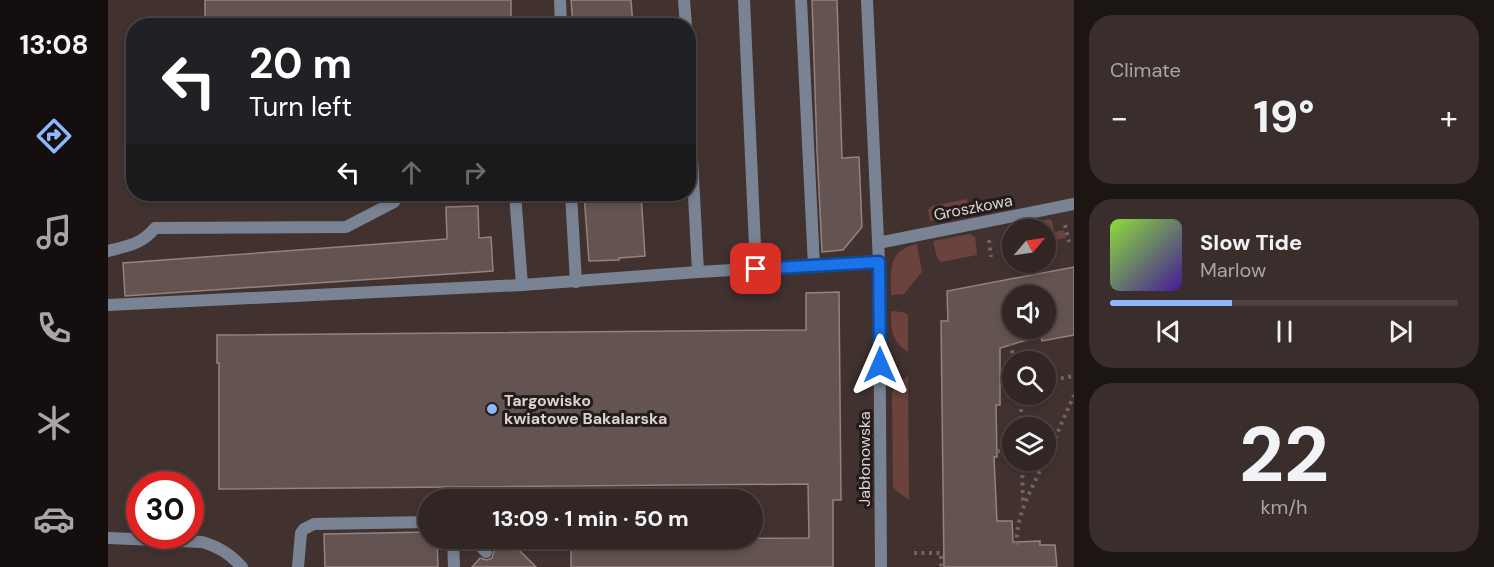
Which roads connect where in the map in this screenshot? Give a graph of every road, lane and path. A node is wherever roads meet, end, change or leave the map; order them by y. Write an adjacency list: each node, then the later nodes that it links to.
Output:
1 (560, 0): 6 (street)
2 (684, 0): 7 (street)
3 (744, 0): 17 (street)
4 (801, 0): 16 (street)
5 (867, 0): 13 (street, Jabłonowska)
6 (561, 18)
7 (685, 18)
8 (394, 201): 14 (street)
9 (516, 201): 20 (street)
10 (571, 201): 19 (street)
11 (694, 201): 18 (street)
12 (1074, 204): 13 (street, Groszkowa)
13 (878, 243): 15 (street, Jabłonowska)
14 (108, 252)
15 (879, 262): 16 (street); 43 (street, Jabłonowska)
16 (814, 266): 17 (street)
17 (756, 269): 18 (street)
18 (698, 272): 19 (street)
19 (576, 282): 20 (street)
20 (522, 285): 21 (street)
21 (108, 306)
22 (1010, 343): 23 (path)
23 (1012, 351)
24 (1074, 376): 25 (path)
25 (1056, 379)
26 (1074, 395): 27 (path)
27 (1056, 435)
28 (997, 451): 29 (path)
29 (1002, 451)
30 (1022, 471): 32 (path)
31 (1040, 471): 32 (path)
32 (1023, 509): 35 (path)
33 (418, 522): 41 (street)
34 (108, 538): 40 (street)
35 (1017, 545)
36 (453, 549): 42 (street)
37 (483, 549): 38 (street)
38 (486, 552)
39 (914, 554): 44 (path)
40 (242, 567)
41 (298, 567)
42 (454, 567)
43 (881, 567)
44 (941, 567)

